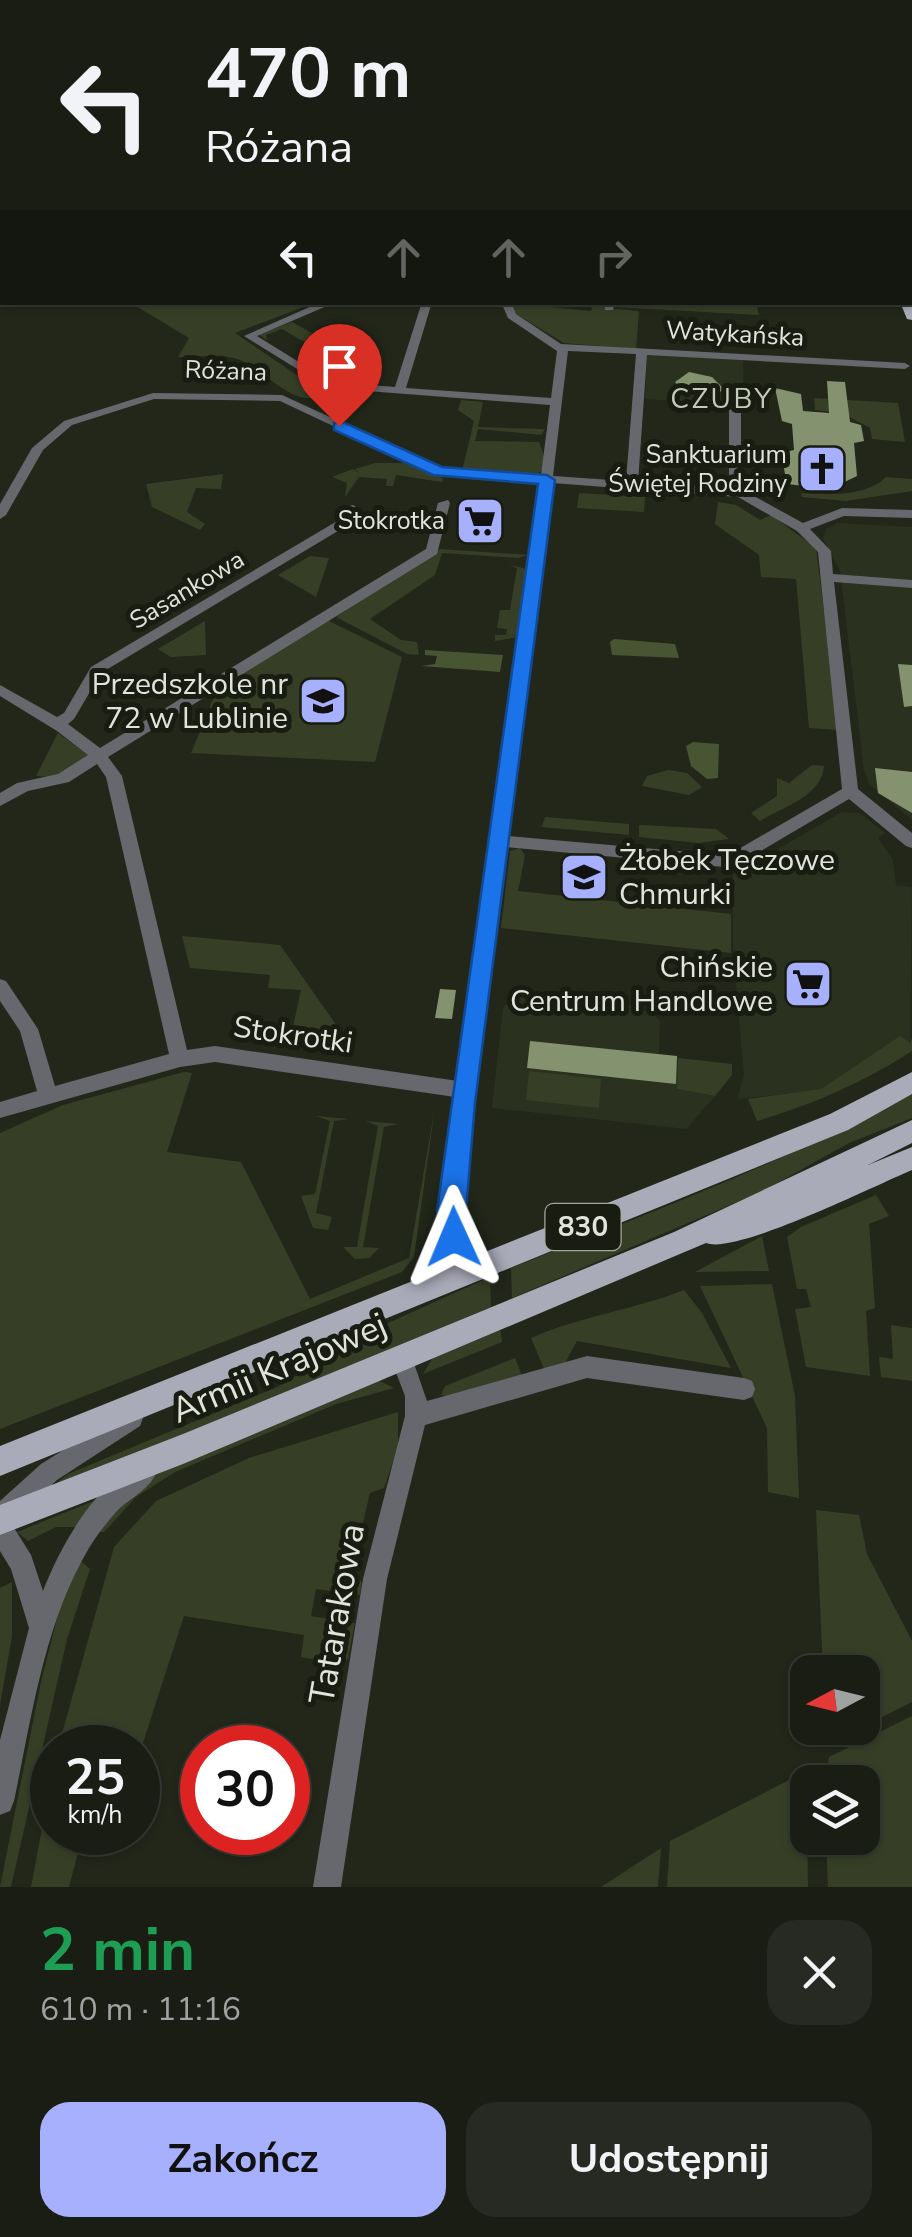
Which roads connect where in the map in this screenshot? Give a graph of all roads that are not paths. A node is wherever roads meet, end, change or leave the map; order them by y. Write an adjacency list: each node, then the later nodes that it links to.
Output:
1 (324, 305): 7 (street, Różana)
2 (426, 305): 7 (street)
3 (507, 305): 4 (street)
4 (563, 348): 5 (street, Watykańska); 8 (street)
5 (642, 351): 6 (street, Watykańska); 11 (street)
6 (910, 367)
7 (399, 391): 8 (street, Różana)
8 (558, 402): 10 (street)
9 (735, 410): 12 (street)
10 (547, 480): 11 (street, Różana); 16 (street, Różana); 25 (street)
11 (632, 486): 12 (street, Różana)
12 (736, 492): 17 (street)
13 (444, 503): 22 (street)
14 (353, 509): 21 (street, Sasankowa)
15 (912, 514): 17 (street)
16 (0, 515)
17 (802, 528): 18 (street)
18 (828, 578): 19 (street); 23 (street)
19 (912, 584)
20 (0, 690): 21 (street)
21 (58, 724): 22 (street)
22 (99, 756): 24 (street); 28 (street)
23 (850, 791): 25 (street); 26 (street)
24 (0, 800)
25 (500, 841): 30 (street)
26 (912, 842)
27 (0, 986): 31 (street)
28 (180, 1060): 30 (street, Stokrotki); 31 (street, Stokrotki)
29 (912, 1082): 37 (main road, Armii Krajowej / 830)
30 (464, 1090): 35 (street)
31 (48, 1096): 32 (street, Stokrotki)
32 (0, 1110)
33 (912, 1131): 36 (main road, Armii Krajowej / 830)
34 (912, 1158): 36 (main road)
35 (450, 1211): 37 (street); 38 (street)
36 (683, 1241): 39 (main road, Armii Krajowej / 830)
37 (490, 1264): 38 (main road, Armii Krajowej / 830)
38 (424, 1291): 41 (main road, Armii Krajowej / 830)
39 (401, 1358): 42 (street, Tatarakowa); 43 (main road, Armii Krajowej / 830)
40 (744, 1388): 42 (street)
41 (158, 1401): 44 (main road, Armii Krajowej / 830); 45 (street, Armii Krajowej)
42 (416, 1416): 49 (street, Tatarakowa)
43 (183, 1449): 45 (main road, Armii Krajowej / 830); 47 (street)
44 (0, 1461)
45 (0, 1518)
46 (0, 1528): 47 (street)
47 (40, 1627): 48 (street)
48 (0, 1801)
49 (327, 1887)

